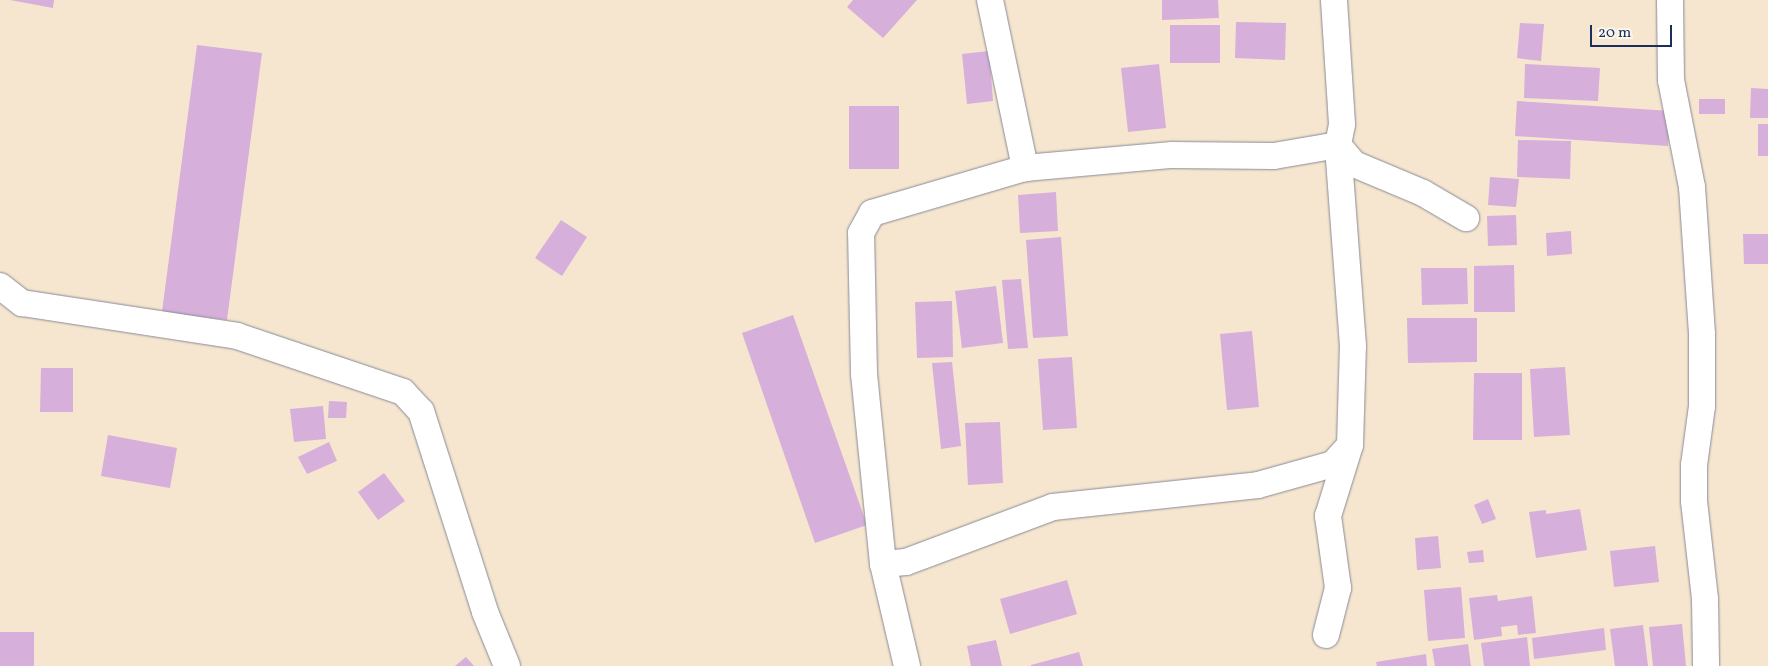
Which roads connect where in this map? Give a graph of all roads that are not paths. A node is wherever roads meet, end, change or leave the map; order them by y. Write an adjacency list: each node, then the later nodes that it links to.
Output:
1 (990, 0): 5 (street)
2 (1334, 0): 4 (street)
3 (1670, 0): 13 (street)
4 (1338, 145): 5 (street); 6 (street); 8 (street)
5 (1025, 168): 9 (street)
6 (1466, 218)
7 (0, 286): 11 (street)
8 (1350, 445): 9 (street); 10 (street)
9 (883, 564): 12 (street)
10 (1326, 635)
11 (507, 666)
12 (907, 666)
13 (1706, 666)

